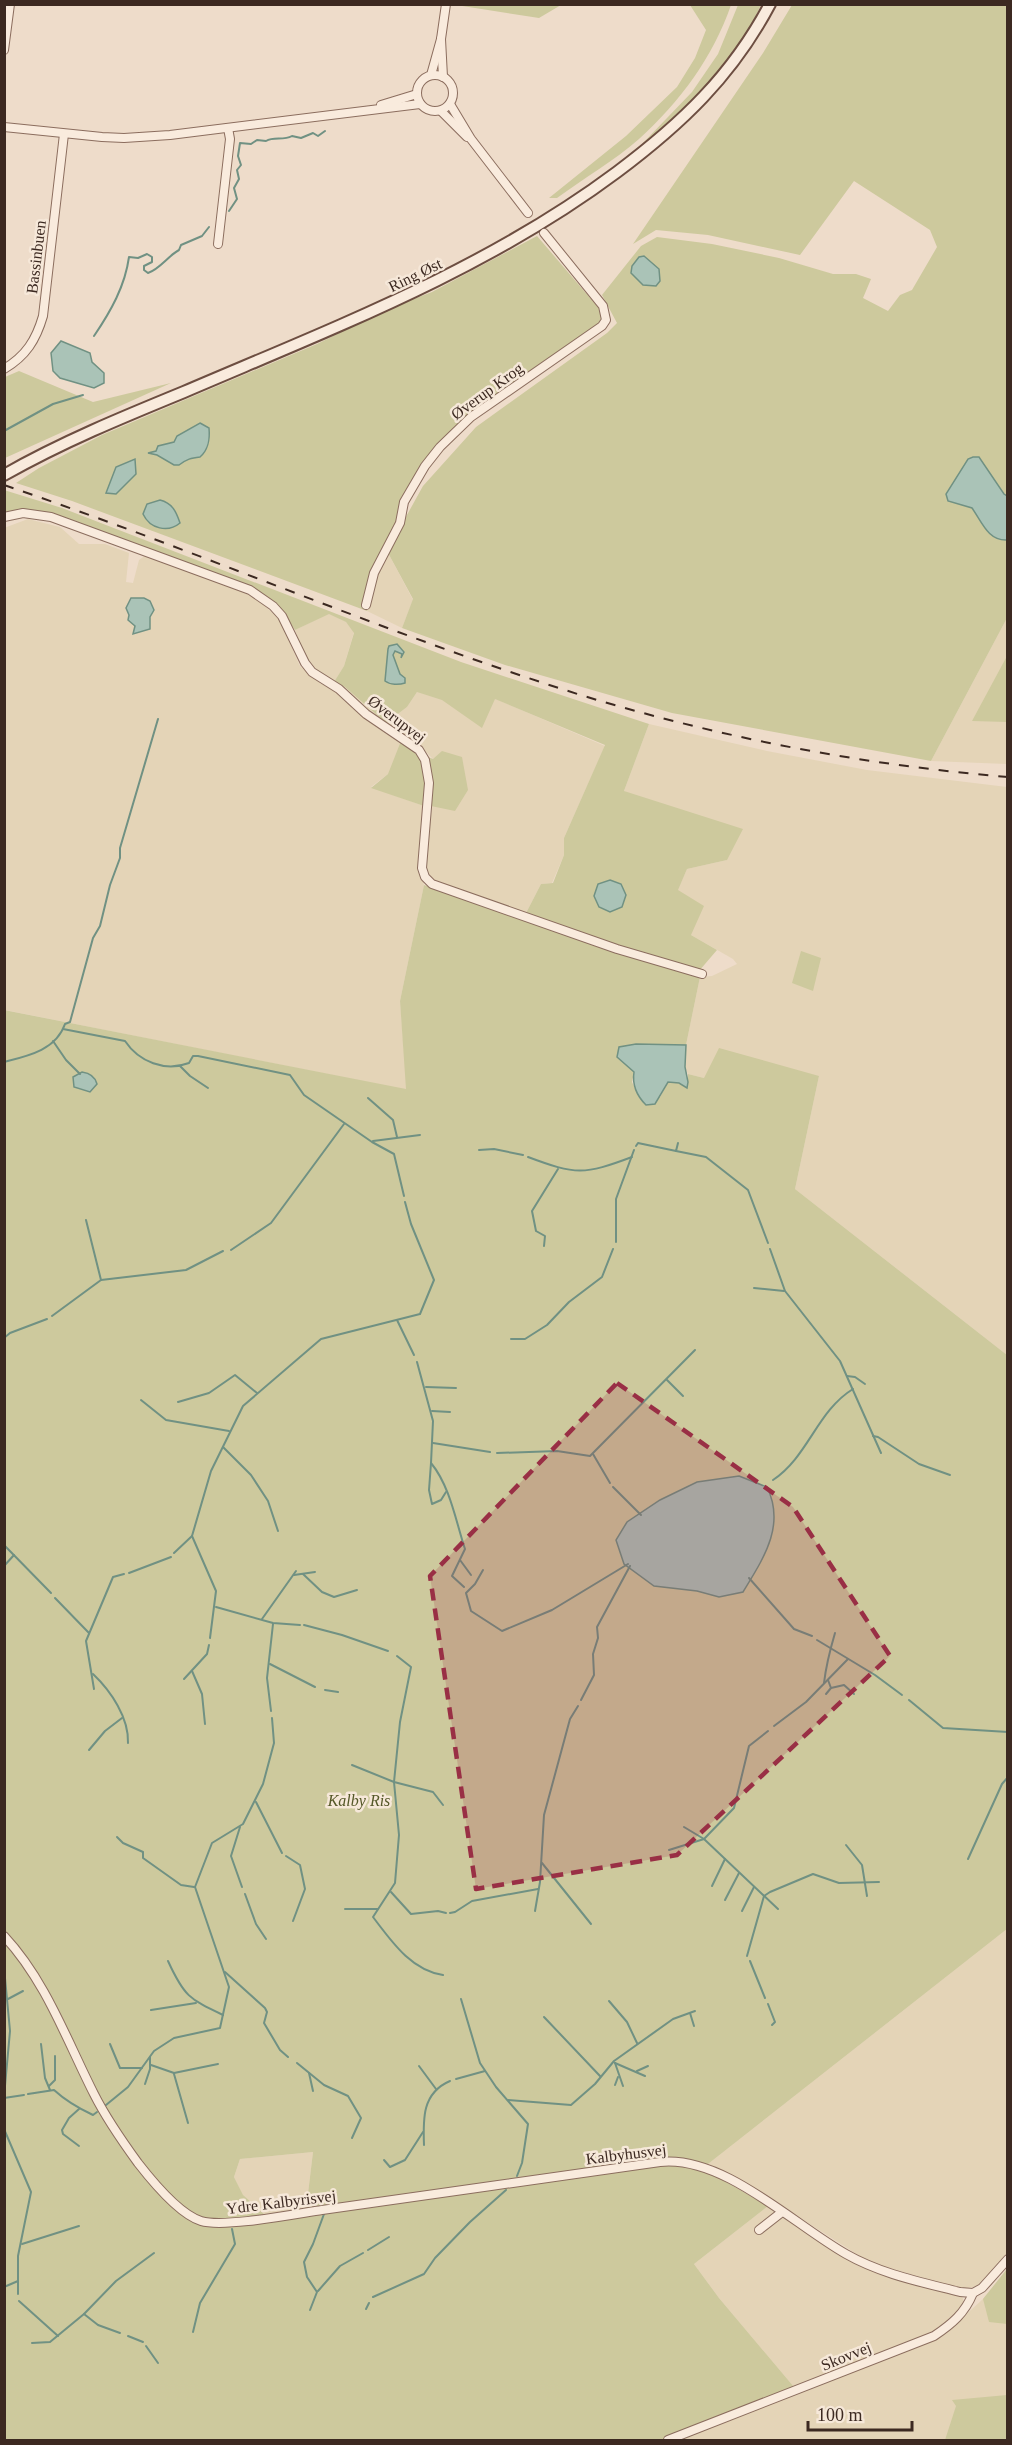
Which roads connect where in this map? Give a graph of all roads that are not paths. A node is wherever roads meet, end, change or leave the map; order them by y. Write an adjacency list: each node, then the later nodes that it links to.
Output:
1 (10, 4): 5 (street)
2 (446, 4): 4 (street)
3 (770, 4): 21 (main road, Ring Øst)
4 (441, 39): 6 (street); 7 (street)
5 (4, 50)
6 (431, 75): 7 (street); 8 (street)
7 (443, 77): 10 (street)
8 (417, 94): 9 (street); 11 (street)
9 (420, 104): 11 (street); 12 (street)
10 (450, 104): 12 (street); 16 (street)
11 (362, 111): 14 (street)
12 (441, 111): 16 (street)
13 (4, 127): 15 (street)
14 (228, 128): 15 (street); 19 (street)
15 (64, 134): 20 (street, Bassinbuen)
16 (471, 140): 17 (street)
17 (528, 213)
18 (544, 232): 23 (street, Øverup Krog)
19 (218, 244)
20 (4, 369)
21 (4, 475)
22 (4, 517): 24 (street, Øverupvej)
23 (366, 605)
24 (702, 974)
25 (4, 1936): 26 (street, Ydre Kalbyrisvej)
26 (497, 2185): 27 (street, Kalbyhusvej)
27 (782, 2212): 28 (street); 30 (street, Kalbyhusvej)
28 (759, 2230)
29 (1008, 2259): 30 (street, Skovvej)
30 (973, 2293): 31 (street, Skovvej)
31 (668, 2440)

